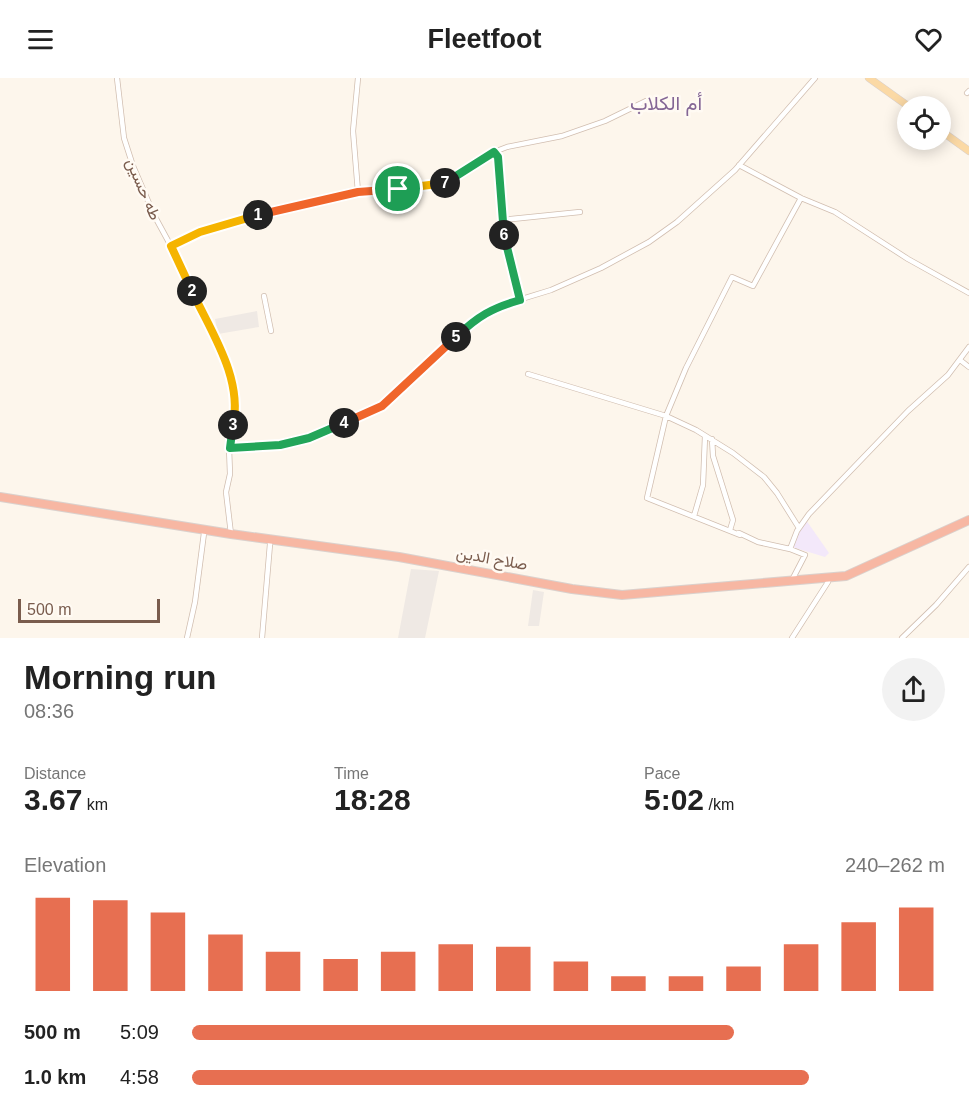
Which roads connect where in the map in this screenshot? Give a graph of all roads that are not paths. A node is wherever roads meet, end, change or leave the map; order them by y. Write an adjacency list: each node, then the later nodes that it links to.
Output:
1 (117, 78): 15 (street, طه حسين)
2 (358, 78): 11 (street)
3 (816, 78): 10 (street)
4 (869, 78): 5 (main road)
5 (897, 98)
6 (646, 101): 9 (street)
7 (951, 138): 8 (main road)
8 (969, 151)
9 (494, 152): 11 (street); 14 (street)
10 (739, 165): 12 (street); 18 (street)
11 (358, 192): 15 (street)
12 (801, 198): 16 (street); 24 (street)
13 (580, 212): 14 (street)
14 (502, 220): 18 (street)
15 (171, 246): 27 (street, طه حسين)
16 (969, 293)
17 (264, 296): 19 (street)
18 (520, 300): 27 (street)
19 (272, 331)
20 (969, 347): 21 (street)
21 (960, 360): 22 (street); 33 (street)
22 (969, 367)
23 (528, 374): 24 (street)
24 (666, 416): 25 (street); 29 (street)
25 (705, 436): 26 (street); 29 (street)
26 (712, 440): 33 (street); 34 (street)
27 (230, 448): 36 (street, طه حسين)
28 (0, 499): 32 (highway, صلاح الدين)
29 (694, 516): 34 (street)
30 (969, 520): 43 (highway, صلاح الدين)
31 (969, 525): 42 (highway, صلاح الدين)
32 (169, 526): 35 (highway, صلاح الدين); 36 (highway, صلاح الدين)
33 (799, 528): 38 (street)
34 (730, 530): 38 (street)
35 (204, 533): 37 (highway, صلاح الدين); 44 (street)
36 (231, 534): 39 (highway, صلاح الدين)
37 (270, 544): 39 (highway, صلاح الدين); 45 (street)
38 (790, 549): 41 (street)
39 (323, 550): 43 (highway, صلاح الدين)
40 (969, 567): 47 (street)
41 (792, 580)
42 (828, 582): 43 (highway, صلاح الدين); 46 (street)
43 (719, 589)
44 (187, 638)
45 (262, 638)
46 (792, 638)
47 (902, 638)

